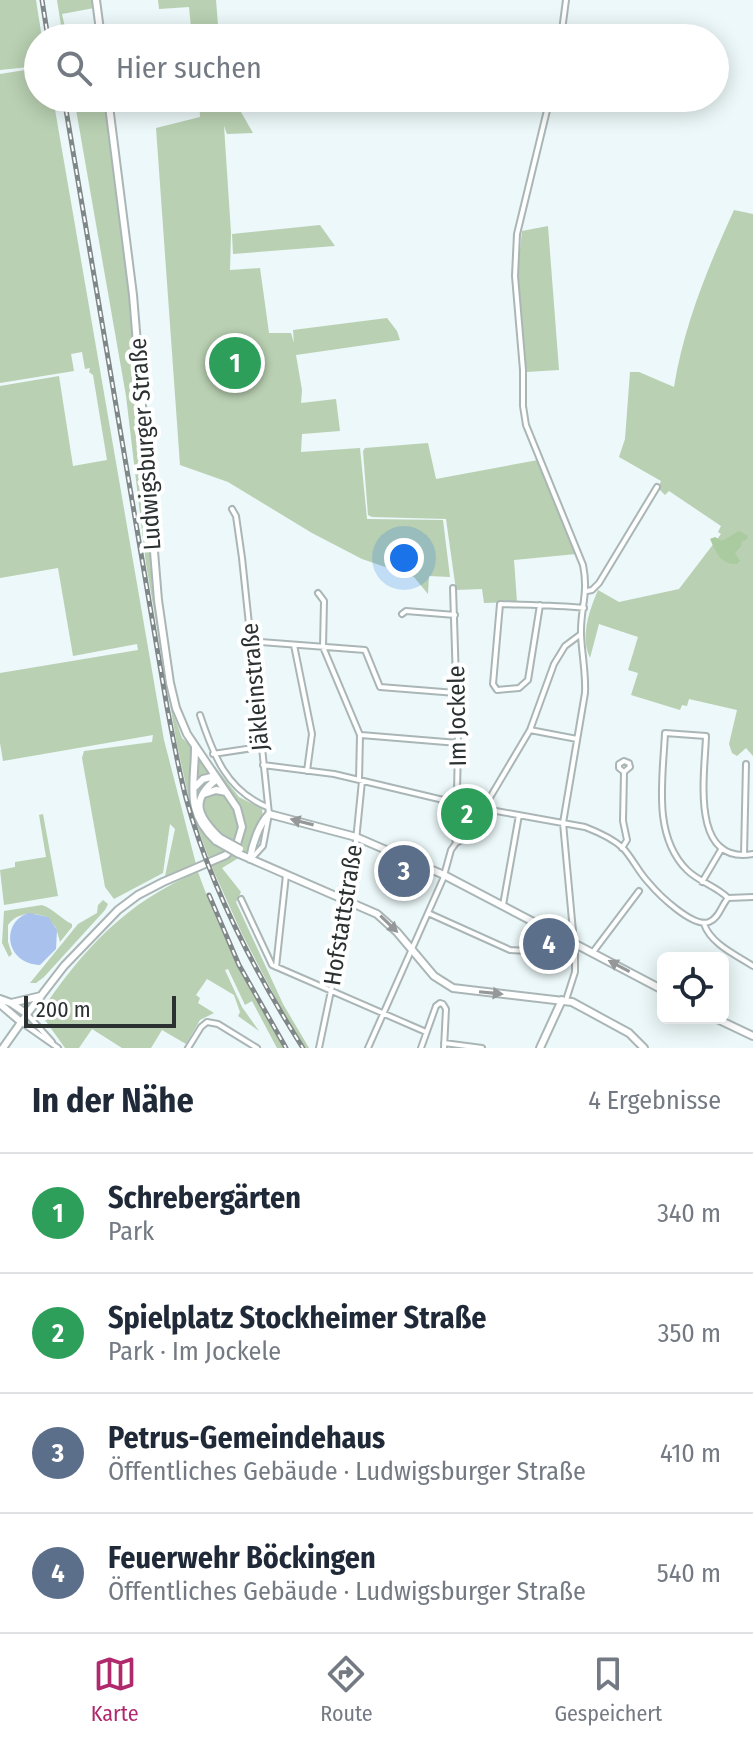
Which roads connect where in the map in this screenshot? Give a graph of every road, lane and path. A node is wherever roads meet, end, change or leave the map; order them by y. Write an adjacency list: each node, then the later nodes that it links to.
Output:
1 (96, 0): 3 (street)
2 (566, 0): 4 (street)
3 (99, 24)
4 (563, 24)
5 (110, 112): 26 (street, Ludwigsburger Straße)
6 (547, 112): 10 (street)
7 (657, 487): 10 (street)
8 (232, 509): 17 (street, Jäkleinstraße)
9 (453, 588): 15 (street, Im Jockele)
10 (587, 591): 13 (street)
11 (318, 593): 19 (street, Hofstattstraße)
12 (540, 605): 12 (street); 13 (street)
13 (584, 608): 16 (street)
14 (402, 614): 15 (street)
15 (455, 615): 20 (street, Im Jockele)
16 (581, 634): 22 (street); 24 (street)
17 (249, 641): 18 (street); 27 (street, Jäkleinstraße)
18 (294, 645): 19 (street); 31 (street)
19 (323, 647): 20 (street); 23 (street, Hofstattstraße)
20 (457, 693): 25 (street, Im Jockele)
21 (200, 715): 28 (street)
22 (530, 730): 24 (street); 39 (street)
23 (360, 735): 25 (street); 34 (street, Hofstattstraße)
24 (577, 739): 42 (street)
25 (458, 743): 38 (street, Im Jockele)
26 (195, 747): 33 (street, Ludwigsburger Straße); 35 (street)
27 (260, 747): 28 (street); 30 (street, Jäkleinstraße)
28 (213, 754): 40 (street)
29 (746, 764): 51 (street)
30 (262, 765): 31 (street); 40 (street, Jäkleinstraße)
31 (307, 771): 34 (street)
32 (624, 772): 47 (street)
33 (216, 777): 35 (street); 36 (street, Ludwigsburger Straße); 37 (street)
34 (360, 780): 38 (street); 43 (street, Hofstattstraße)
35 (193, 790): 44 (street)
36 (226, 792): 37 (street); 74 (street, Ludwigsburger Straße)
37 (201, 795): 44 (street)
38 (456, 803): 46 (street, Im Jockele)
39 (485, 809): 41 (street); 46 (street)
40 (268, 811): 43 (street, one-way to 40); 45 (street); 52 (street, Jäkleinstraße)
41 (519, 815): 42 (street); 61 (street)
42 (563, 823): 47 (street); 65 (street)
43 (356, 837): 54 (street); 60 (street, Hofstattstraße)
44 (218, 839): 49 (street, bridge)
45 (255, 839): 49 (street); 52 (street)
46 (456, 843): 54 (street)
47 (622, 848): 63 (street)
48 (722, 848): 51 (street); 55 (street); 55 (street)
49 (239, 851): 52 (street)
50 (753, 854): 51 (street)
51 (744, 855)
52 (250, 859): 53 (street)
53 (286, 875): 60 (street); 68 (street)
54 (444, 875): 61 (street); 62 (street)
55 (702, 882): 58 (street)
56 (639, 891): 67 (street)
57 (753, 897): 58 (street)
58 (728, 898): 63 (street)
59 (241, 899): 69 (street)
60 (350, 900): 66 (street, one-way to 66); 73 (street, Hofstattstraße)
61 (503, 905): 64 (street)
62 (428, 913): 64 (street); 66 (street)
63 (704, 923): 70 (street)
64 (541, 925): 65 (street)
65 (574, 942): 67 (street); 75 (street)
66 (412, 951): 75 (street, one-way to 75); 78 (street)
67 (593, 952): 72 (street, one-way to 67)
68 (278, 953): 69 (street); 71 (street)
69 (267, 958): 71 (street)
70 (753, 966)
71 (276, 967): 73 (street)
72 (657, 987)
73 (330, 990): 78 (street); 89 (street, Hofstattstraße)
74 (41, 996): 77 (street); 79 (street)
75 (564, 1000): 93 (street); 94 (street)
76 (0, 1002): 77 (street); 80 (street)
77 (11, 1003): 79 (street)
78 (383, 1013): 82 (street); 90 (street)
79 (27, 1014): 80 (street); 85 (street)
80 (21, 1022): 85 (street); 86 (street)
81 (728, 1024): 83 (street)
82 (426, 1032): 84 (street); 91 (street)
83 (753, 1036)
84 (444, 1046): 92 (street)
85 (57, 1047)
86 (3, 1048)
87 (188, 1048): 88 (street)
88 (257, 1048)
89 (319, 1048)
90 (368, 1048)
91 (421, 1048)
92 (482, 1048)
93 (540, 1048)
94 (644, 1048)

